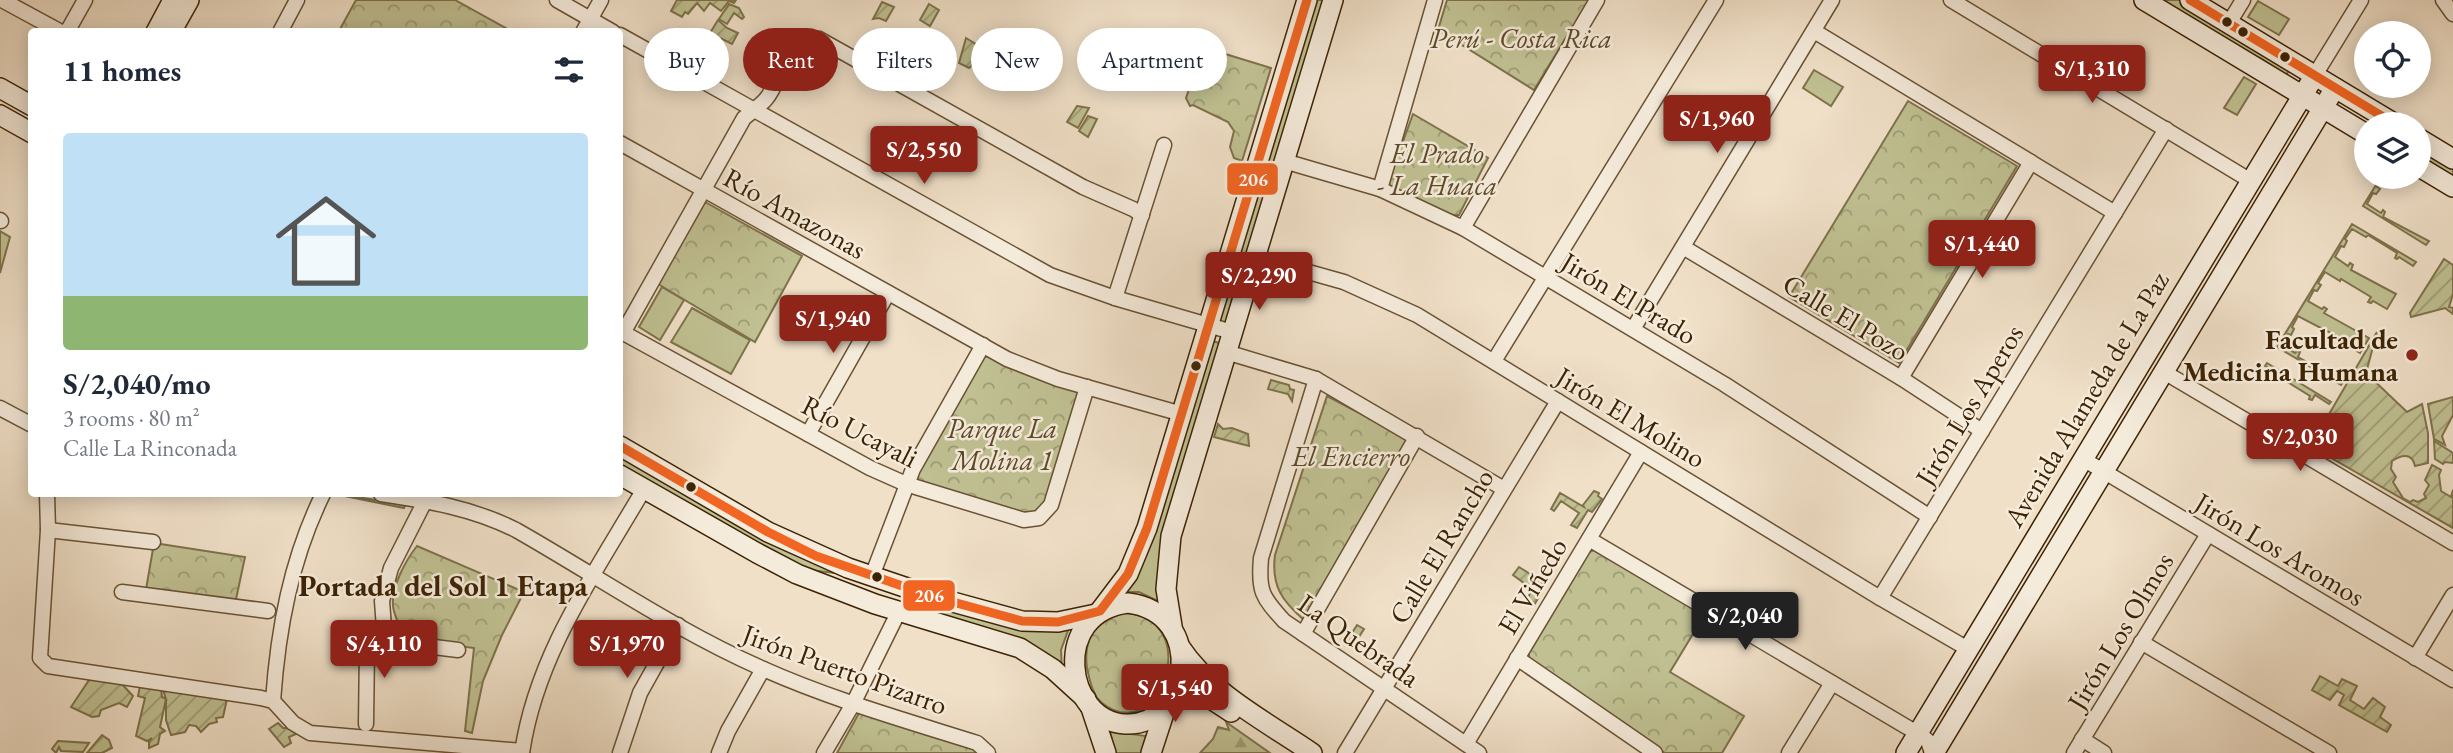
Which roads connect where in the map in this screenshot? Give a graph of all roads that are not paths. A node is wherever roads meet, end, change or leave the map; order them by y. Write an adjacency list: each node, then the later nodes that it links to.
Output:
1 (2, 0): 23 (street)
2 (85, 0): 24 (street)
3 (173, 0): 25 (street)
4 (189, 0): 26 (street)
5 (297, 0): 27 (street)
6 (557, 0): 22 (street)
7 (601, 0): 22 (street)
8 (1307, 0): 61 (street)
9 (1333, 0): 46 (street)
10 (1435, 0): 51 (street)
11 (1597, 0): 55 (street)
12 (1716, 0): 58 (street)
13 (1832, 0): 28 (street)
14 (1951, 0): 40 (street)
15 (2144, 0): 33 (street)
16 (2190, 0): 21 (street)
17 (2243, 0): 21 (street)
18 (2361, 0): 30 (street)
19 (2443, 0): 20 (street)
20 (2453, 14)
21 (2229, 23): 30 (street)
22 (587, 25)
23 (54, 28)
24 (69, 28)
25 (158, 28)
26 (173, 28)
27 (281, 28)
28 (1814, 31): 47 (street); 56 (street)
29 (623, 37): 36 (street)
30 (2315, 75): 32 (street); 33 (street, Avenida Alameda de La Paz)
31 (0, 88): 34 (street)
32 (2336, 88): 35 (street, Avenida Alameda de La Paz); 37 (street)
33 (2302, 96): 35 (street); 49 (street, Avenida Alameda de La Paz)
34 (28, 104)
35 (2323, 108): 39 (street); 68 (street, Avenida Alameda de La Paz)
36 (753, 110): 52 (street); 54 (street); 60 (street)
37 (2375, 112)
38 (0, 115): 41 (street)
39 (2354, 127)
40 (2166, 129): 49 (street); 53 (street, Jirón Los Aperos)
41 (28, 131)
42 (1164, 145): 54 (street)
43 (2431, 146): 45 (street)
44 (623, 147): 52 (street, Río Amazonas)
45 (2453, 159)
46 (1284, 161): 51 (street, Jirón El Prado); 57 (street)
47 (2031, 162): 53 (street); 69 (street)
48 (2431, 174): 50 (street)
49 (2250, 181): 81 (street, Avenida Alameda de La Paz)
50 (2453, 187)
51 (1380, 189): 55 (street, Jirón El Prado)
52 (702, 190): 59 (street, Río Amazonas); 62 (street)
53 (2115, 213): 76 (street, Jirón Los Aperos)
54 (1142, 215): 60 (street)
55 (1463, 228): 58 (street, Jirón El Prado)
56 (1683, 247): 63 (street); 69 (street, Calle El Pozo)
57 (1255, 257): 65 (street); 67 (street, Jirón El Molino)
58 (1547, 278): 63 (street, Jirón El Prado); 67 (street)
59 (888, 293): 66 (street, Río Amazonas); 77 (street)
60 (1115, 299): 61 (street)
61 (1209, 327): 65 (street); 74 (street)
62 (623, 328)
63 (1633, 329): 91 (street, Jirón El Prado)
64 (623, 333): 77 (street, Río Ucayali)
65 (1229, 342): 70 (street); 106 (street)
66 (983, 345): 71 (street, Río Amazonas); 84 (street)
67 (1494, 361): 72 (street, Jirón El Molino)
68 (2165, 372): 82 (street, Avenida Alameda de La Paz); 96 (street)
69 (1901, 378): 76 (street, Calle El Pozo)
70 (1316, 379): 78 (street); 108 (street, La Quebrada)
71 (1087, 387): 74 (street, Río Amazonas); 84 (street, Río Ucayali)
72 (1558, 401): 80 (street, Jirón El Molino); 86 (street, Calle El Rancho)
73 (0, 408): 75 (street)
74 (1182, 414): 104 (street)
75 (28, 423)
76 (1982, 431): 91 (street, Jirón Los Aperos)
77 (808, 434): 84 (street, Río Ucayali)
78 (1417, 436): 86 (street); 108 (street)
79 (623, 448): 98 (street)
80 (1641, 453): 94 (street, El Viñedo); 101 (street, Jirón El Molino)
81 (2083, 459): 82 (street, Jirón Los Aromos); 111 (street, Avenida Alameda de La Paz)
82 (2104, 472): 93 (street, Jirón Los Aromos); 142 (street, Avenida Alameda de La Paz)
83 (623, 477): 85 (street)
84 (906, 484): 98 (street)
85 (644, 489): 97 (street); 103 (street)
86 (1504, 489): 118 (street, Calle El Rancho)
87 (47, 497): 92 (street)
88 (322, 497): 120 (street)
89 (400, 497): 90 (street, Jirón Puerto Pizarro)
90 (425, 501): 97 (street, Jirón Puerto Pizarro); 107 (street)
91 (1930, 517): 101 (street, Jirón Los Aperos)
92 (48, 530): 95 (street); 120 (street)
93 (2208, 534): 109 (street, Jirón Los Olmos); 114 (street, Jirón Los Aromos)
94 (1589, 539): 113 (street, El Viñedo); 117 (street)
95 (153, 542)
96 (2453, 543)
97 (593, 575): 105 (street, Jirón Puerto Pizarro); 128 (street)
98 (872, 576): 104 (street)
99 (122, 592): 102 (street)
100 (2453, 595): 114 (street)
101 (1880, 598): 111 (street, Jirón El Molino)
102 (268, 611)
103 (900, 611): 121 (street); 122 (street)
104 (1098, 612): 106 (street); 121 (street)
105 (678, 625): 115 (street, Jirón Puerto Pizarro); 129 (street)
106 (1172, 626): 110 (street)
107 (384, 628): 112 (street); 123 (street)
108 (1303, 634): 118 (street, La Quebrada)
109 (2141, 642): 125 (street, Jirón Los Olmos); 145 (street)
110 (1179, 646): 119 (street); 136 (street)
111 (1968, 649): 124 (street, Avenida Alameda de La Paz)
112 (458, 650)
113 (1517, 658): 126 (street, El Viñedo); 139 (street)
114 (2415, 658): 116 (street, Jirón Los Aromos)
115 (763, 669): 122 (street, Jirón Puerto Pizarro); 130 (street)
116 (2453, 680)
117 (1832, 682): 124 (street); 140 (street)
118 (1384, 688): 126 (street, La Quebrada); 137 (street, Calle El Rancho)
119 (1171, 697): 121 (street); 134 (street); 135 (street)
120 (273, 701): 127 (street)
121 (1087, 701): 133 (street)
122 (853, 704): 131 (street); 132 (street, Jirón Puerto Pizarro)
123 (366, 724)
124 (1917, 733): 141 (street, Avenida Alameda de La Paz); 142 (street)
125 (2082, 739): 143 (street, Jirón Los Olmos); 144 (street)
126 (1466, 744): 138 (street, La Quebrada)
127 (402, 748): 128 (street)
128 (522, 752)
129 (620, 753)
130 (719, 753)
131 (824, 753)
132 (988, 753)
133 (1106, 753)
134 (1151, 753)
135 (1291, 753)
136 (1312, 753)
137 (1345, 753)
138 (1479, 753)
139 (1655, 753)
140 (1789, 753)
141 (1906, 753)
142 (1933, 753)
143 (2074, 753)
144 (2104, 753)
145 (2329, 753)

